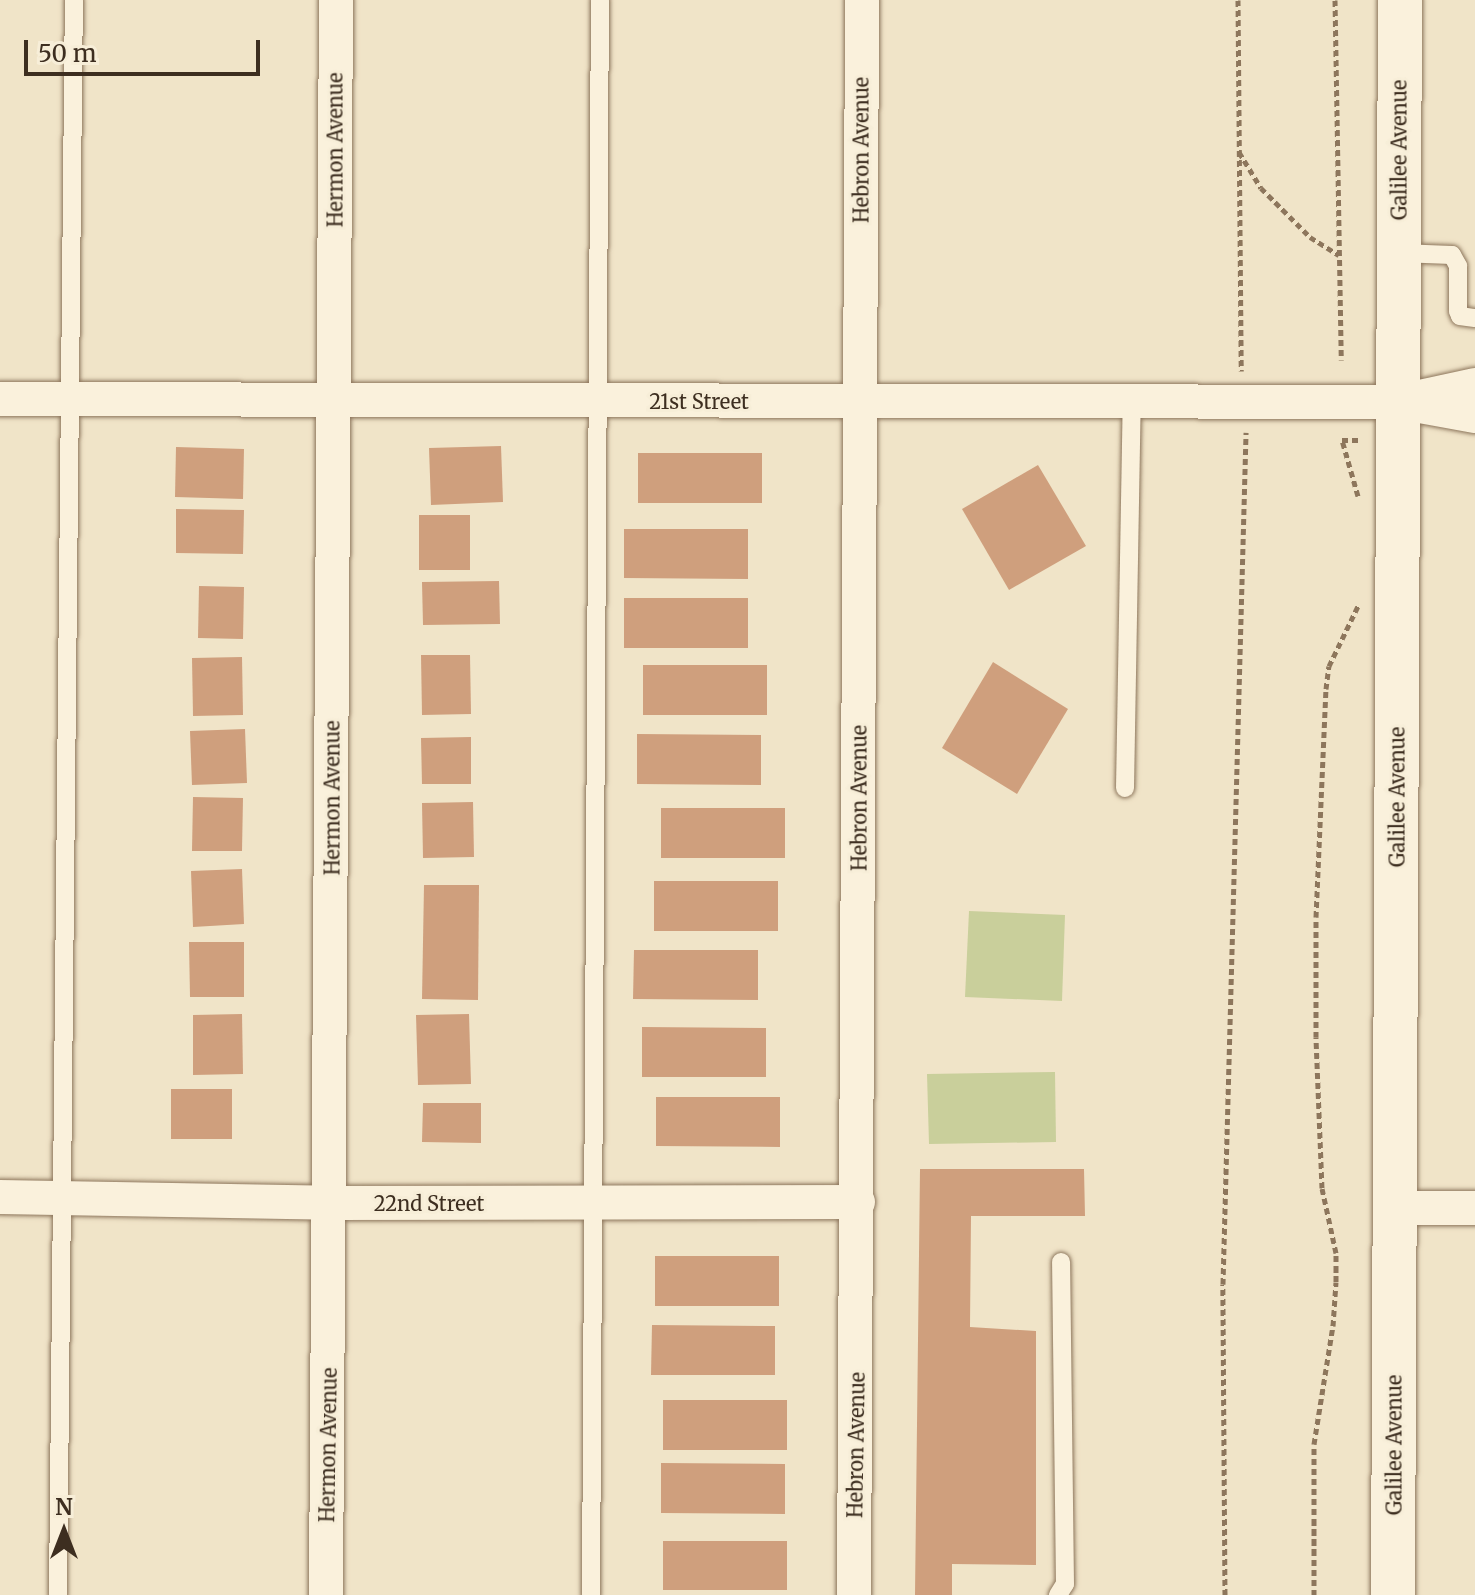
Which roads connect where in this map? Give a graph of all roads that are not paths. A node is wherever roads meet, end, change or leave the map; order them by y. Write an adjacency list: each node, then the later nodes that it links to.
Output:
1 (74, 0): 10 (lane)
2 (336, 0): 11 (street, Hermon Avenue)
3 (600, 0): 13 (lane)
4 (862, 0): 12 (street, Hebron Avenue)
5 (1400, 0): 6 (street, Galilee Avenue)
6 (1399, 253): 7 (lane); 14 (street, Galilee Avenue)
7 (1475, 318)
8 (1475, 385): 14 (street, 21st Street)
9 (0, 399): 10 (street, 21st Street)
10 (70, 399): 11 (street, 21st Street); 19 (lane)
11 (334, 401): 13 (street, 21st Street); 22 (street, Hermon Avenue)
12 (860, 401): 13 (street, 21st Street); 15 (street, 21st Street); 21 (street, Hebron Avenue)
13 (598, 402): 20 (lane)
14 (1398, 402): 15 (street, 21st Street); 16 (street, 21st Street); 23 (street, Galilee Avenue)
15 (1132, 403): 17 (lane)
16 (1475, 416)
17 (1125, 788)
18 (0, 1197): 19 (street, 22nd Street)
19 (62, 1198): 22 (street, 22nd Street); 26 (lane)
20 (593, 1202): 21 (street, 22nd Street); 22 (street, 22nd Street); 28 (lane)
21 (858, 1202): 29 (street, Hebron Avenue)
22 (330, 1203): 27 (street, Hermon Avenue)
23 (1395, 1208): 24 (street); 31 (street, Galilee Avenue)
24 (1475, 1208)
25 (1061, 1262): 30 (lane)
26 (58, 1595)
27 (326, 1595)
28 (591, 1595)
29 (854, 1595)
30 (1058, 1595)
31 (1393, 1595)

